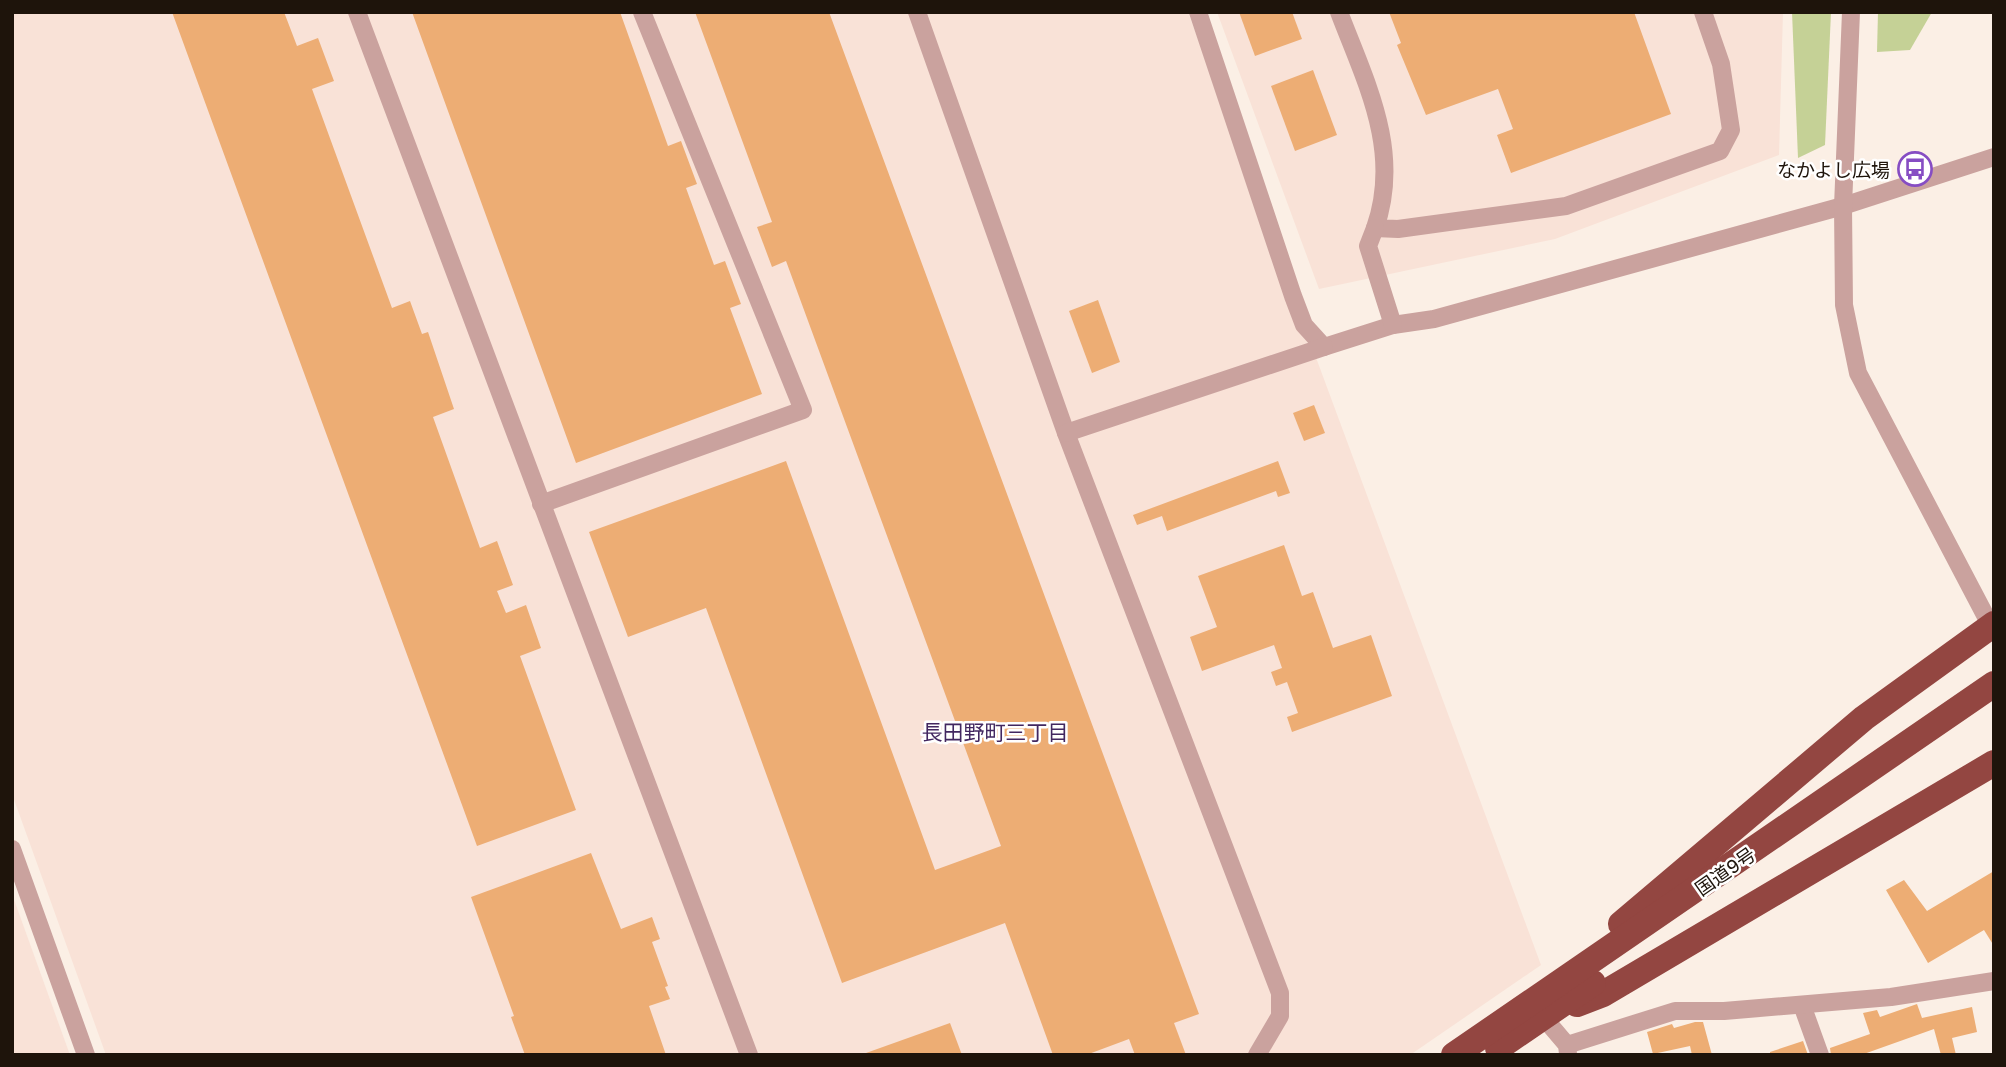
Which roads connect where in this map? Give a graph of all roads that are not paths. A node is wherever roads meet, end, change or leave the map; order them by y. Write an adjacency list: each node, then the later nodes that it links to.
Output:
1 (357, 12): 14 (street)
2 (642, 12): 14 (street)
3 (917, 12): 13 (street)
4 (1198, 12): 12 (street)
5 (1339, 12): 10 (street)
6 (1703, 12): 10 (street)
7 (1851, 12): 9 (street)
8 (1994, 157): 9 (street)
9 (1843, 205): 11 (street); 15 (street)
10 (1375, 228): 11 (street)
11 (1393, 325): 12 (street)
12 (1324, 347): 13 (street)
13 (1066, 433): 27 (street)
14 (541, 504): 26 (street)
15 (1993, 627): 23 (highway)
16 (1994, 684): 17 (highway, 国道9号)
17 (1981, 707): 22 (highway, 国道9号); 23 (highway, 国道9号)
18 (1994, 763): 22 (highway)
19 (12, 849): 25 (street)
20 (1994, 981): 21 (street)
21 (1801, 1005): 24 (street); 30 (street)
22 (1544, 1018): 24 (street); 29 (highway, 国道9号)
23 (1507, 1020): 28 (highway, 国道9号)
24 (1568, 1050)
25 (86, 1055)
26 (749, 1055)
27 (1257, 1055)
28 (1454, 1055)
29 (1488, 1055)
30 (1819, 1055)

